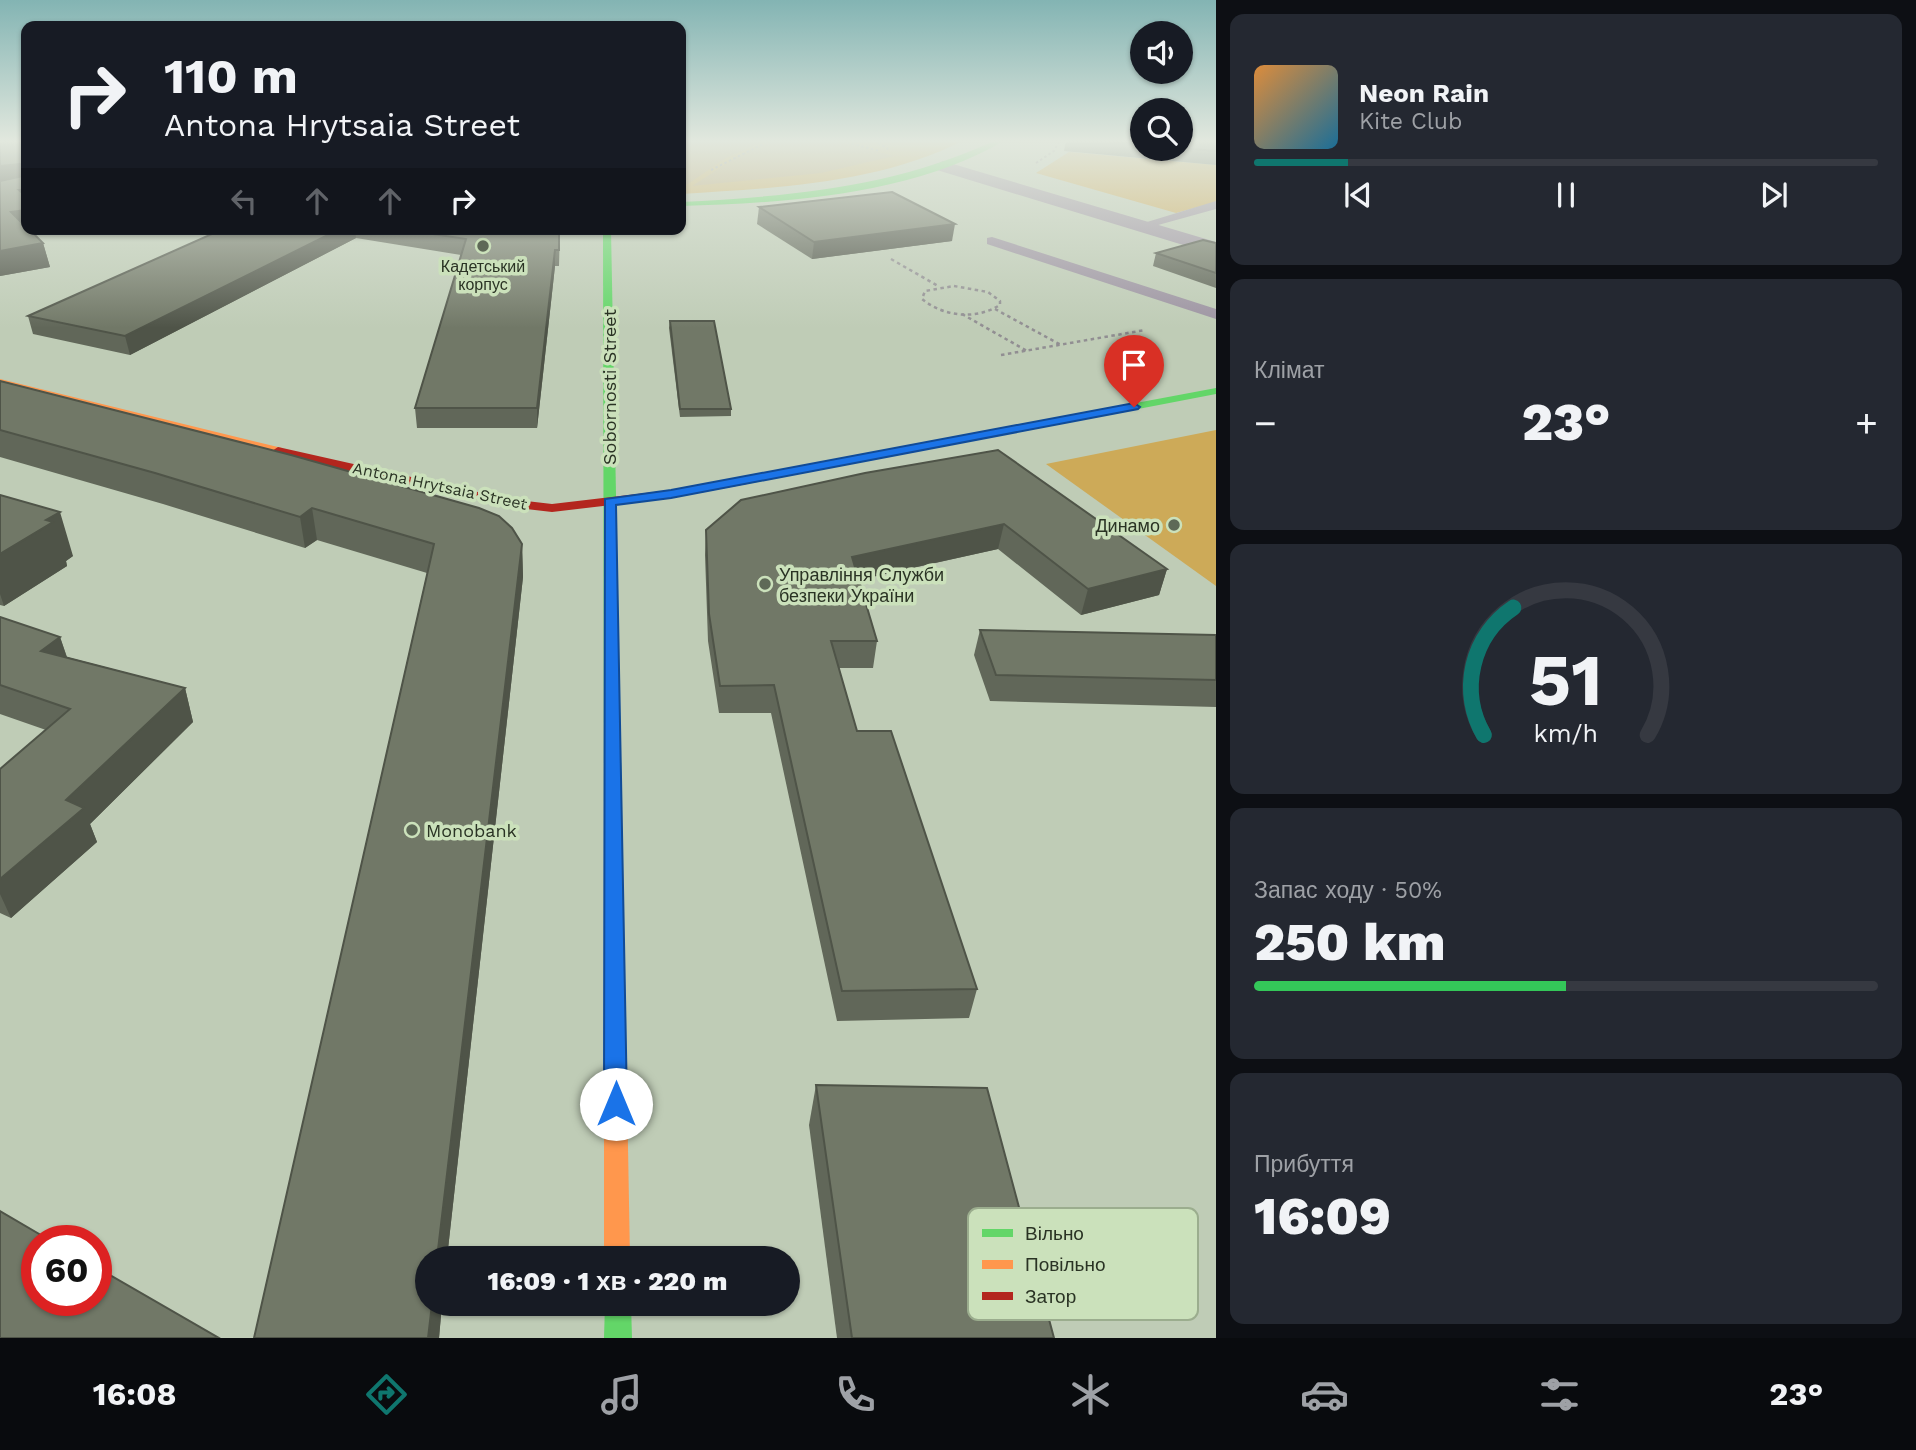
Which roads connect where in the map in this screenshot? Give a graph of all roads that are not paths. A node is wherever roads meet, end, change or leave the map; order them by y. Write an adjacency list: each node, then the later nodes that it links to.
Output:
1 (706, 202): 3 (main road)
2 (1063, 202): 5 (street)
3 (686, 204)
4 (1216, 205): 5 (lane)
5 (1140, 226): 8 (street)
6 (607, 235): 12 (main road, Sobornosti Street)
7 (992, 241): 9 (lane)
8 (1216, 249)
9 (1216, 314)
10 (0, 382): 12 (main road, Antona Hrytsaia Street)
11 (1216, 391): 12 (main road, Antona Hrytsaia Street)
12 (610, 502): 13 (main road, Sobornosti Street)
13 (617, 1246)
14 (618, 1316): 15 (main road)
15 (618, 1338)

